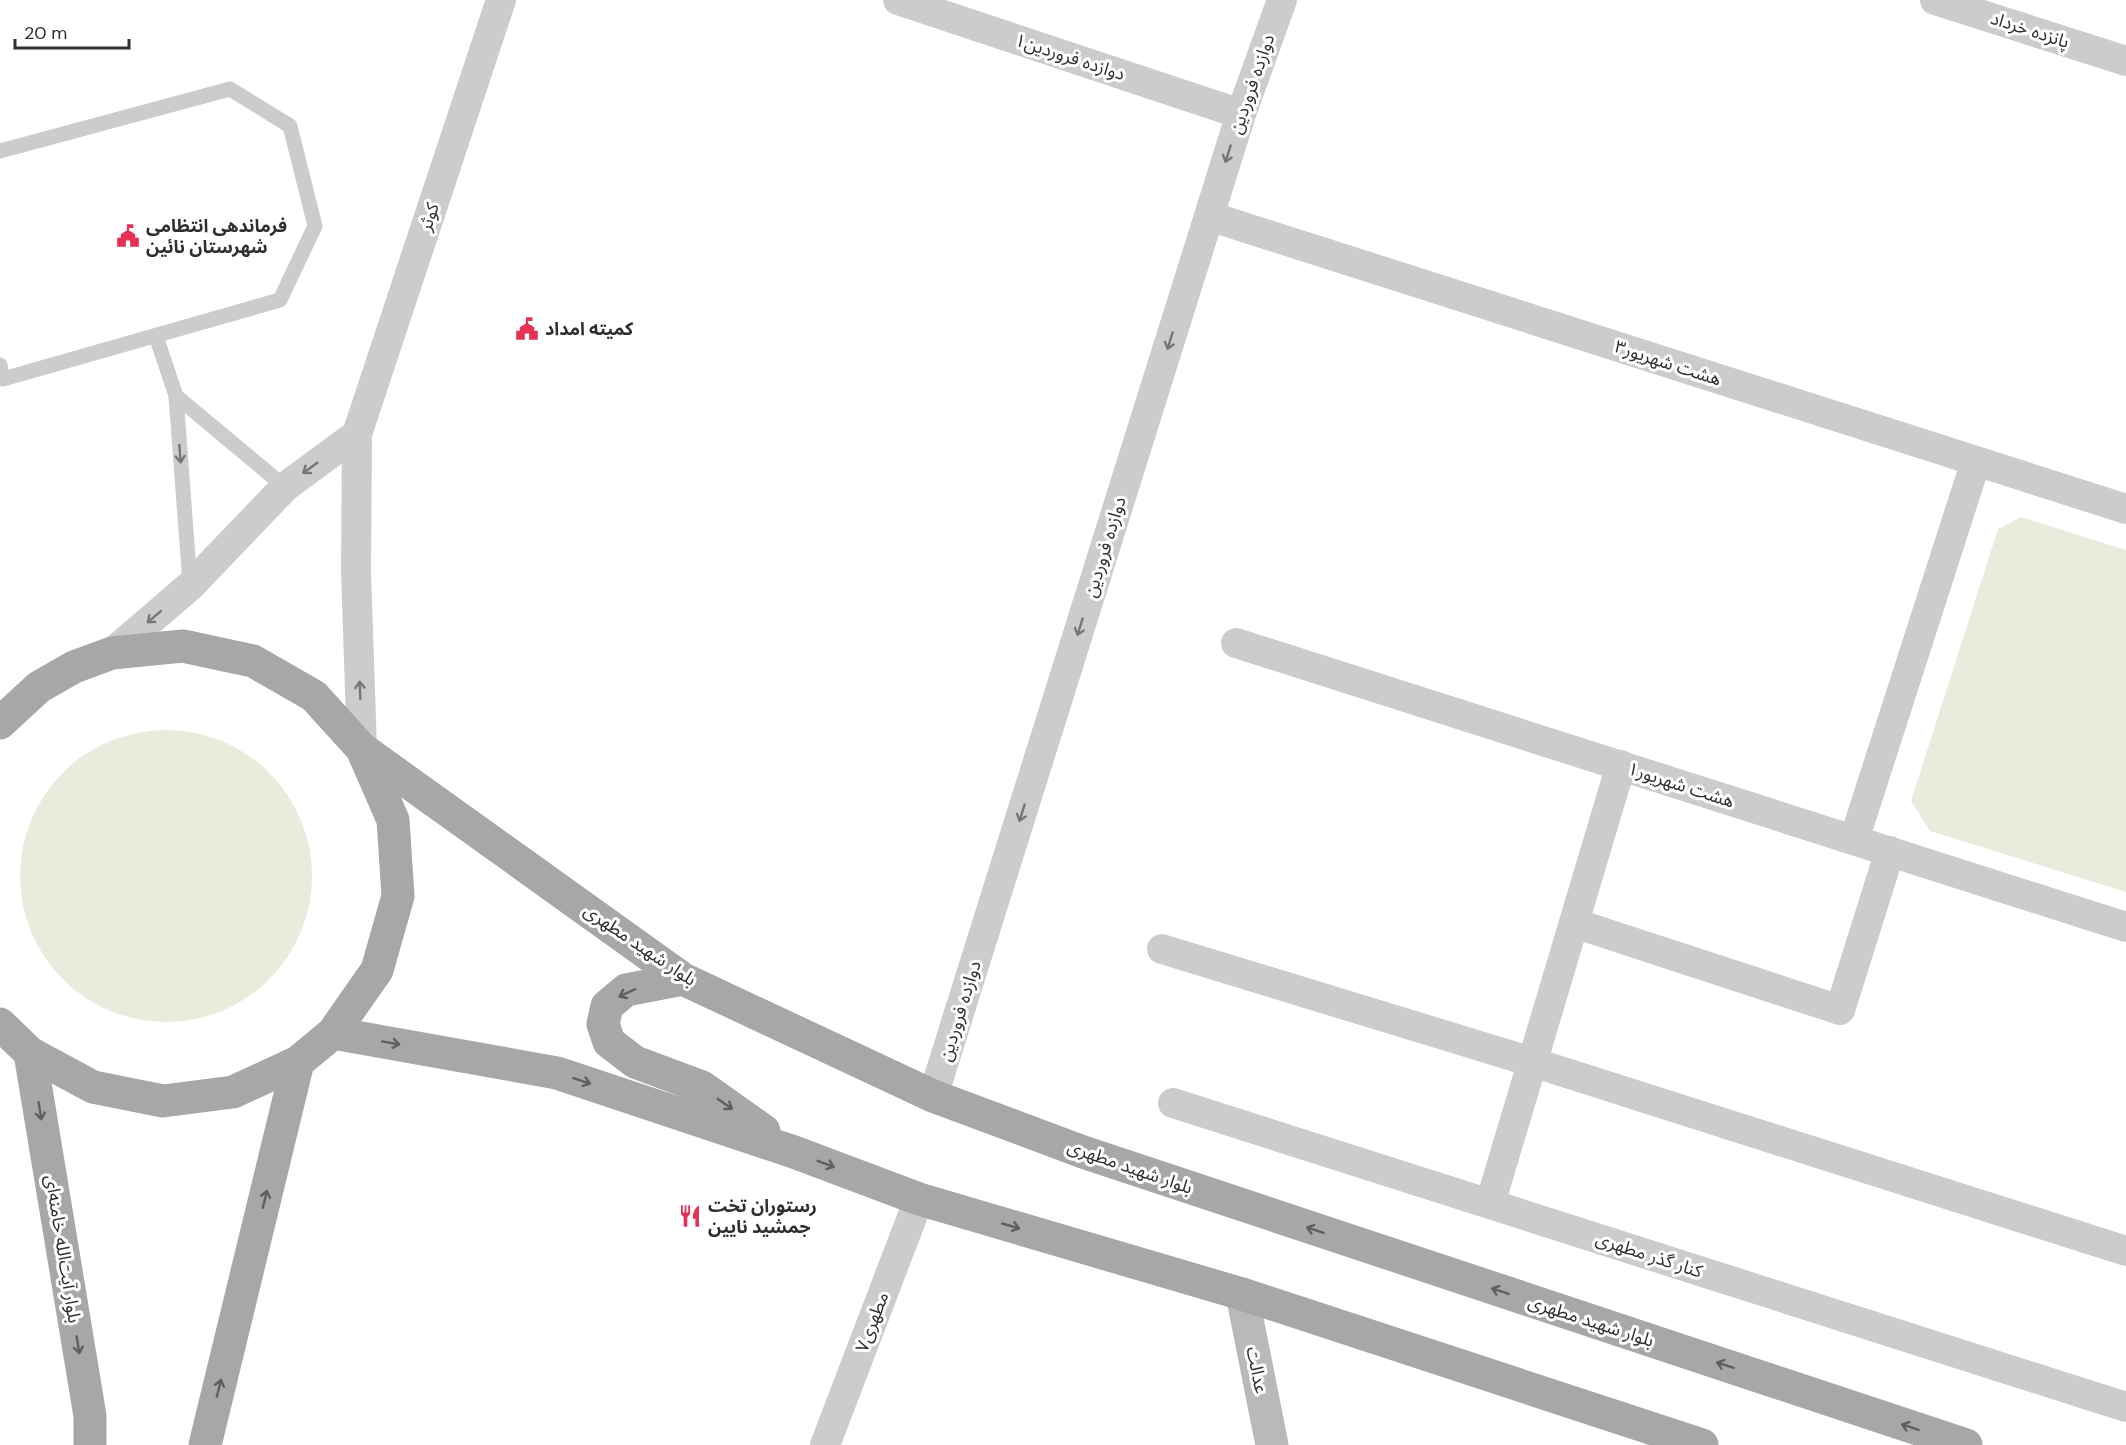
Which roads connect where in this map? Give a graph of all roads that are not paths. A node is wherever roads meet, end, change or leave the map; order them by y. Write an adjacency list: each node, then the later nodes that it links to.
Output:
1 (501, 0): 12 (street, کوثر)
2 (898, 0): 6 (street, دوازده فروردین۱)
3 (1282, 0): 6 (street, دوازده فروردین)
4 (1935, 0): 5 (street, پانزده خرداد)
5 (2126, 61)
6 (1241, 114): 8 (street, دوازده فروردین, one-way to 8)
7 (0, 151): 9 (lane)
8 (1209, 216): 13 (street, هشت شهریور۳); 35 (street, دوازده فروردین, one-way to 35)
9 (156, 336): 10 (lane); 11 (lane)
10 (0, 365)
11 (176, 396): 14 (lane); 16 (lane, one-way to 16)
12 (357, 434): 14 (street, one-way to 14); 22 (street, کوثر, one-way to 12)
13 (1976, 461): 15 (street, هشت شهریور۳); 24 (street)
14 (285, 487): 16 (street)
15 (2126, 509)
16 (190, 586): 18 (street, one-way to 18)
17 (1236, 643): 23 (street, هشت شهریور۱)
18 (112, 653): 20 (main road); 22 (main road)
19 (0, 687): 20 (main road)
20 (39, 687): 21 (main road)
21 (0, 723)
22 (362, 749): 29 (main road, بلوار شهید مطهری); 31 (main road)
23 (1621, 765): 24 (street, هشت شهریور۱); 26 (street)
24 (1854, 840): 25 (street, هشت شهریور۱)
25 (1890, 851): 26 (street); 27 (street, هشت شهریور۱)
26 (1574, 922): 34 (street)
27 (2126, 927)
28 (1162, 949): 34 (street)
29 (683, 979): 35 (main road, بلوار شهید مطهری); 37 (main road, one-way to 37)
30 (0, 1024): 32 (main road)
31 (333, 1033): 33 (main road); 37 (main road, one-way to 37)
32 (30, 1053): 33 (main road); 43 (main road, بلوار آیت‌الله خامنه‌ای, one-way to 43)
33 (298, 1062): 44 (main road, one-way to 33)
34 (1532, 1062): 39 (street); 40 (street)
35 (933, 1096): 48 (main road, بلوار شهید مطهری, one-way to 35)
36 (1173, 1103): 39 (street, کنار گذر مطهری)
37 (794, 1152): 38 (main road, one-way to 38)
38 (919, 1199): 41 (main road, one-way to 41); 45 (street, مطهری۷)
39 (1490, 1204): 42 (street, کنار گذر مطهری)
40 (2126, 1251)
41 (1242, 1294): 46 (main road, عدالت); 47 (main road)
42 (2126, 1407)
43 (90, 1445)
44 (205, 1445)
45 (825, 1445)
46 (1272, 1445)
47 (1702, 1445)
48 (1966, 1445)

